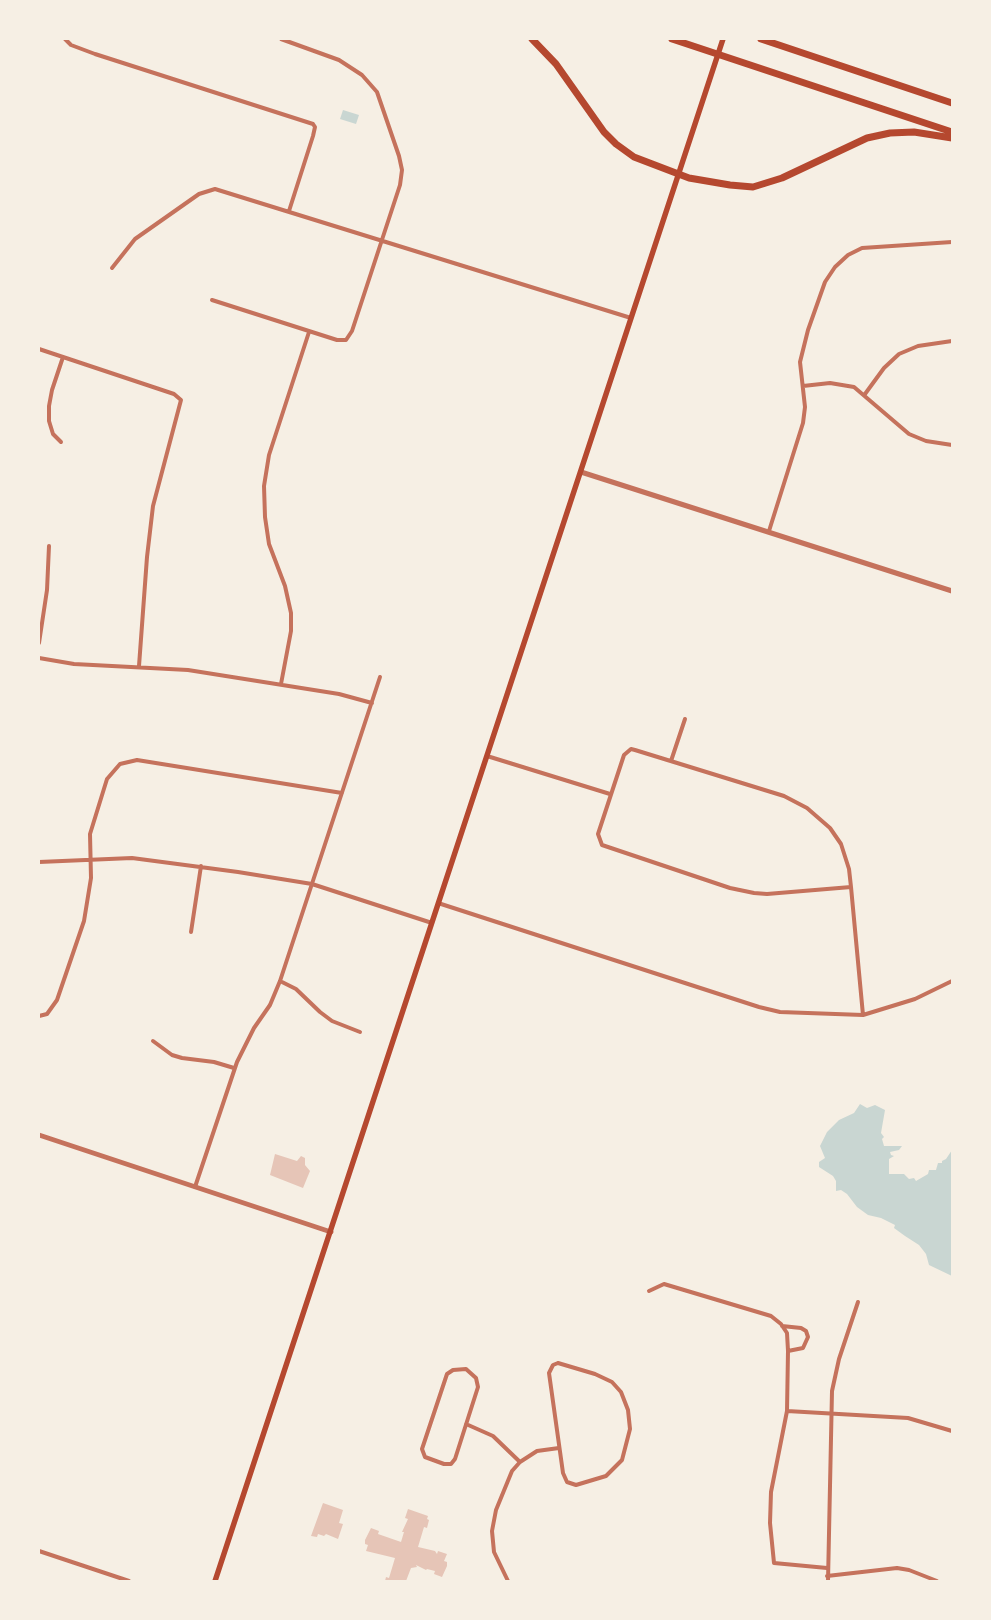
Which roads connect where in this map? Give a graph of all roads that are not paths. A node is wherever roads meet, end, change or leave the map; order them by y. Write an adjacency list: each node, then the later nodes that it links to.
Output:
1 (65, 39): 11 (street)
2 (281, 39): 12 (street)
3 (532, 39): 10 (highway)
4 (672, 39): 8 (highway)
5 (723, 39): 10 (main road)
6 (763, 39): 7 (highway)
7 (952, 103)
8 (952, 132)
9 (952, 138): 10 (highway)
10 (679, 175): 16 (main road)
11 (289, 211): 12 (street); 14 (street)
12 (381, 242): 16 (street); 17 (street)
13 (952, 242): 21 (street)
14 (112, 268)
15 (212, 300): 17 (street)
16 (631, 318): 25 (main road)
17 (309, 332): 33 (street)
18 (952, 341): 22 (street)
19 (39, 349): 20 (street)
20 (63, 357): 23 (street); 31 (street)
21 (803, 386): 22 (street); 26 (street)
22 (865, 394): 24 (street)
23 (60, 442)
24 (952, 445)
25 (581, 472): 26 (street); 36 (main road)
26 (769, 532): 28 (street)
27 (49, 546): 29 (street)
28 (952, 591)
29 (39, 643)
30 (39, 658): 31 (street)
31 (140, 666): 33 (street)
32 (380, 677): 34 (street)
33 (281, 684): 34 (street)
34 (372, 702): 38 (street)
35 (685, 719): 37 (street)
36 (487, 756): 39 (street); 45 (main road)
37 (671, 761): 39 (street); 44 (street)
38 (342, 793): 40 (street); 43 (street)
39 (610, 794): 44 (street)
40 (90, 860): 41 (street); 42 (street); 50 (street)
41 (39, 862)
42 (201, 866): 43 (street); 47 (street)
43 (312, 884): 46 (street); 48 (street)
44 (851, 887): 51 (street)
45 (438, 903): 46 (main road); 51 (street)
46 (432, 923): 57 (main road)
47 (191, 932)
48 (280, 981): 52 (street); 54 (street)
49 (952, 981): 51 (street)
50 (39, 1016)
51 (863, 1016)
52 (360, 1032)
53 (153, 1041): 54 (street)
54 (234, 1068): 56 (street)
55 (39, 1135): 56 (street)
56 (195, 1187): 57 (street)
57 (331, 1232): 72 (main road)
58 (649, 1291): 60 (street)
59 (858, 1302): 63 (street)
60 (782, 1326): 61 (street); 61 (street)
61 (788, 1351): 62 (street)
62 (786, 1411): 63 (street); 69 (street)
63 (831, 1414): 65 (street); 69 (street)
64 (466, 1424): 64 (street); 67 (street)
65 (952, 1431)
66 (560, 1448): 66 (street); 67 (street)
67 (520, 1462): 73 (street)
68 (39, 1551): 71 (street)
69 (827, 1568): 70 (street)
70 (827, 1576): 74 (street); 75 (street)
71 (129, 1581)
72 (215, 1581)
73 (508, 1581)
74 (828, 1581)
75 (937, 1581)

